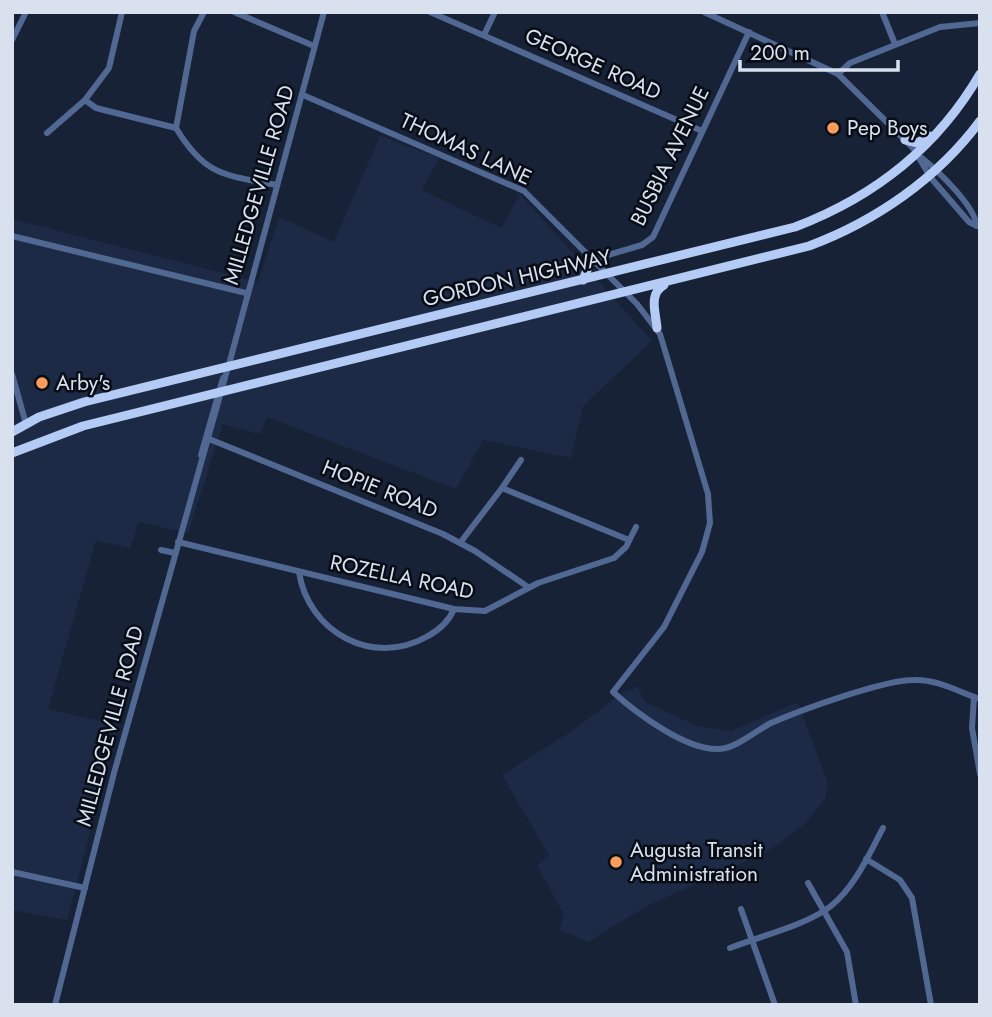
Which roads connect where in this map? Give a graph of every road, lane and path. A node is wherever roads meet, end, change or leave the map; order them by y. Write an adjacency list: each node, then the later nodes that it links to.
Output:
1 (26, 12): 13 (street)
2 (122, 12): 19 (street)
3 (204, 12): 22 (street)
4 (234, 12): 15 (street)
5 (324, 12): 15 (street, MILLEDGEVILLE ROAD)
6 (430, 12): 12 (street, GEORGE ROAD)
7 (495, 12): 12 (street)
8 (704, 12): 11 (street)
9 (883, 12): 14 (street)
10 (979, 24): 14 (street)
11 (749, 32): 16 (street); 23 (street, BUSBIA AVENUE)
12 (484, 35): 23 (street, GEORGE ROAD)
13 (12, 40)
14 (895, 44): 16 (street)
15 (314, 46): 18 (street, MILLEDGEVILLE ROAD)
16 (838, 74): 25 (street)
17 (980, 74): 20 (highway, GORDON HIGHWAY)
18 (303, 95): 28 (street, MILLEDGEVILLE ROAD); 31 (street, THOMAS LANE)
19 (85, 100): 22 (street); 24 (street)
20 (961, 104): 25 (highway); 26 (highway, GORDON HIGHWAY)
21 (980, 121): 27 (highway, GORDON HIGHWAY)
22 (176, 128): 28 (street)
23 (702, 131): 31 (street, BUSBIA AVENUE)
24 (47, 134)
25 (905, 140): 26 (street)
26 (917, 154): 27 (street); 32 (highway, GORDON HIGHWAY)
27 (933, 172): 29 (street); 34 (highway, GORDON HIGHWAY)
28 (276, 186): 35 (street, MILLEDGEVILLE ROAD)
29 (972, 220)
30 (12, 236): 35 (street)
31 (591, 260): 32 (street, THOMAS LANE); 33 (highway)
32 (605, 275): 33 (highway, GORDON HIGHWAY); 36 (street, THOMAS LANE)
33 (583, 280): 38 (highway, GORDON HIGHWAY)
34 (671, 282): 36 (highway, GORDON HIGHWAY); 37 (highway)
35 (246, 293): 38 (street, MILLEDGEVILLE ROAD)
36 (625, 293): 37 (street, THOMAS LANE); 40 (highway, GORDON HIGHWAY)
37 (657, 328): 57 (street)
38 (228, 367): 40 (street, MILLEDGEVILLE ROAD); 41 (highway, GORDON HIGHWAY)
39 (12, 374): 41 (street)
40 (220, 391): 43 (street, MILLEDGEVILLE ROAD); 44 (highway, GORDON HIGHWAY); 45 (street, MILLEDGEVILLE ROAD)
41 (26, 424): 42 (highway, GORDON HIGHWAY)
42 (12, 432)
43 (209, 439): 45 (street, MILLEDGEVILLE ROAD); 51 (street, HOPIE ROAD)
44 (12, 453)
45 (201, 457): 50 (street, MILLEDGEVILLE ROAD)
46 (521, 460): 47 (street)
47 (502, 488): 49 (street); 51 (street)
48 (636, 527): 49 (street, ROZELLA ROAD)
49 (629, 540): 55 (street, ROZELLA ROAD)
50 (178, 542): 53 (street, MILLEDGEVILLE ROAD); 54 (street, ROZELLA ROAD)
51 (460, 543): 55 (street, HOPIE ROAD)
52 (161, 550): 53 (street)
53 (175, 554): 63 (street, MILLEDGEVILLE ROAD)
54 (299, 572): 56 (street, ROZELLA ROAD); 56 (street)
55 (528, 587): 56 (street, ROZELLA ROAD)
56 (454, 609)
57 (977, 698): 58 (street)
58 (980, 774)
59 (883, 828): 60 (street)
60 (866, 859): 65 (street); 71 (street)
61 (12, 872): 63 (street)
62 (808, 883): 65 (street)
63 (85, 888): 68 (street, MILLEDGEVILLE ROAD)
64 (741, 909): 66 (street)
65 (824, 911): 66 (street); 70 (street)
66 (751, 940): 67 (street); 69 (street)
67 (730, 948)
68 (55, 1005)
69 (775, 1005)
70 (856, 1005)
71 (931, 1005)

